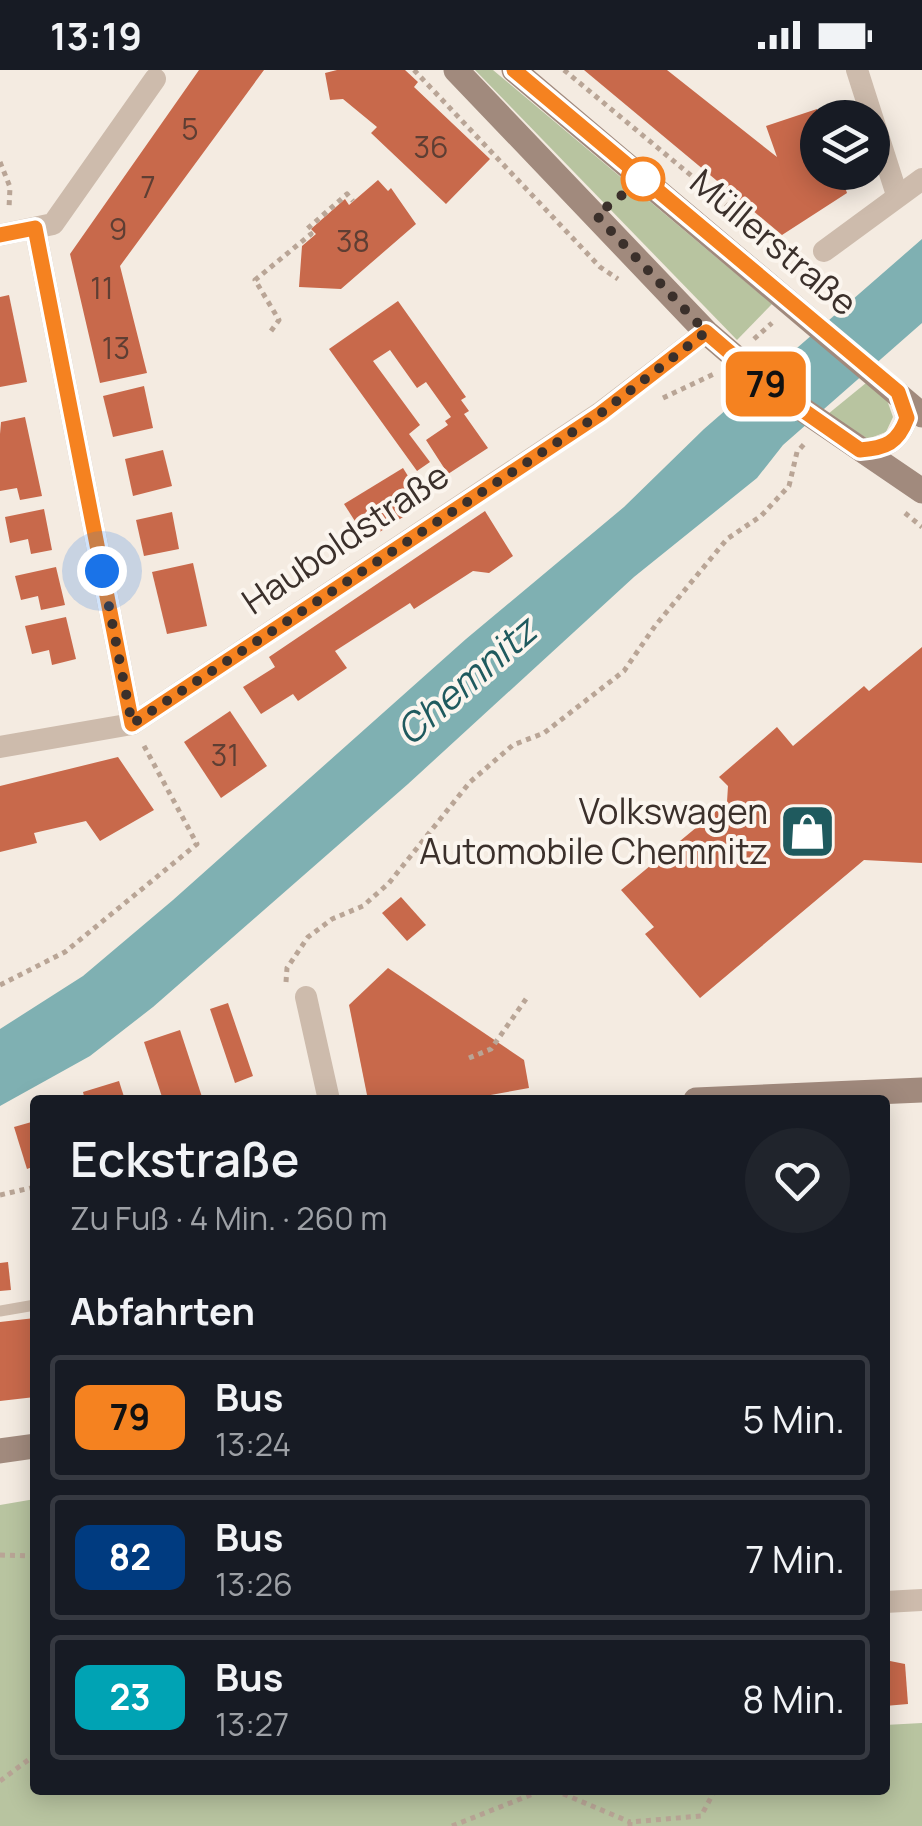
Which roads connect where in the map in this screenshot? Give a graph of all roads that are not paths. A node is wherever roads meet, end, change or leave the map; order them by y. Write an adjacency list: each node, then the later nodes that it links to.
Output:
1 (456, 70): 10 (main road)
2 (514, 70): 11 (main road, Müllerstraße)
3 (857, 70): 6 (street)
4 (154, 80): 7 (street)
5 (922, 179): 6 (street)
6 (897, 195): 9 (street)
7 (35, 228): 8 (street); 15 (street)
8 (4, 234)
9 (824, 251)
10 (706, 332): 13 (main road); 15 (street, Hauboldstraße)
11 (898, 392): 12 (main road, Müllerstraße); 13 (street)
12 (922, 414)
13 (860, 450): 14 (main road)
14 (922, 492)
15 (132, 724): 16 (street, Hauboldstraße)
16 (0, 747)
17 (306, 997): 19 (street)
18 (922, 1090): 20 (main road)
19 (329, 1095)
20 (809, 1095)
21 (30, 1306): 22 (lane)
22 (0, 1311)
23 (30, 1447): 24 (main road)
24 (0, 1451)
25 (922, 1600): 26 (street)
26 (890, 1602)

